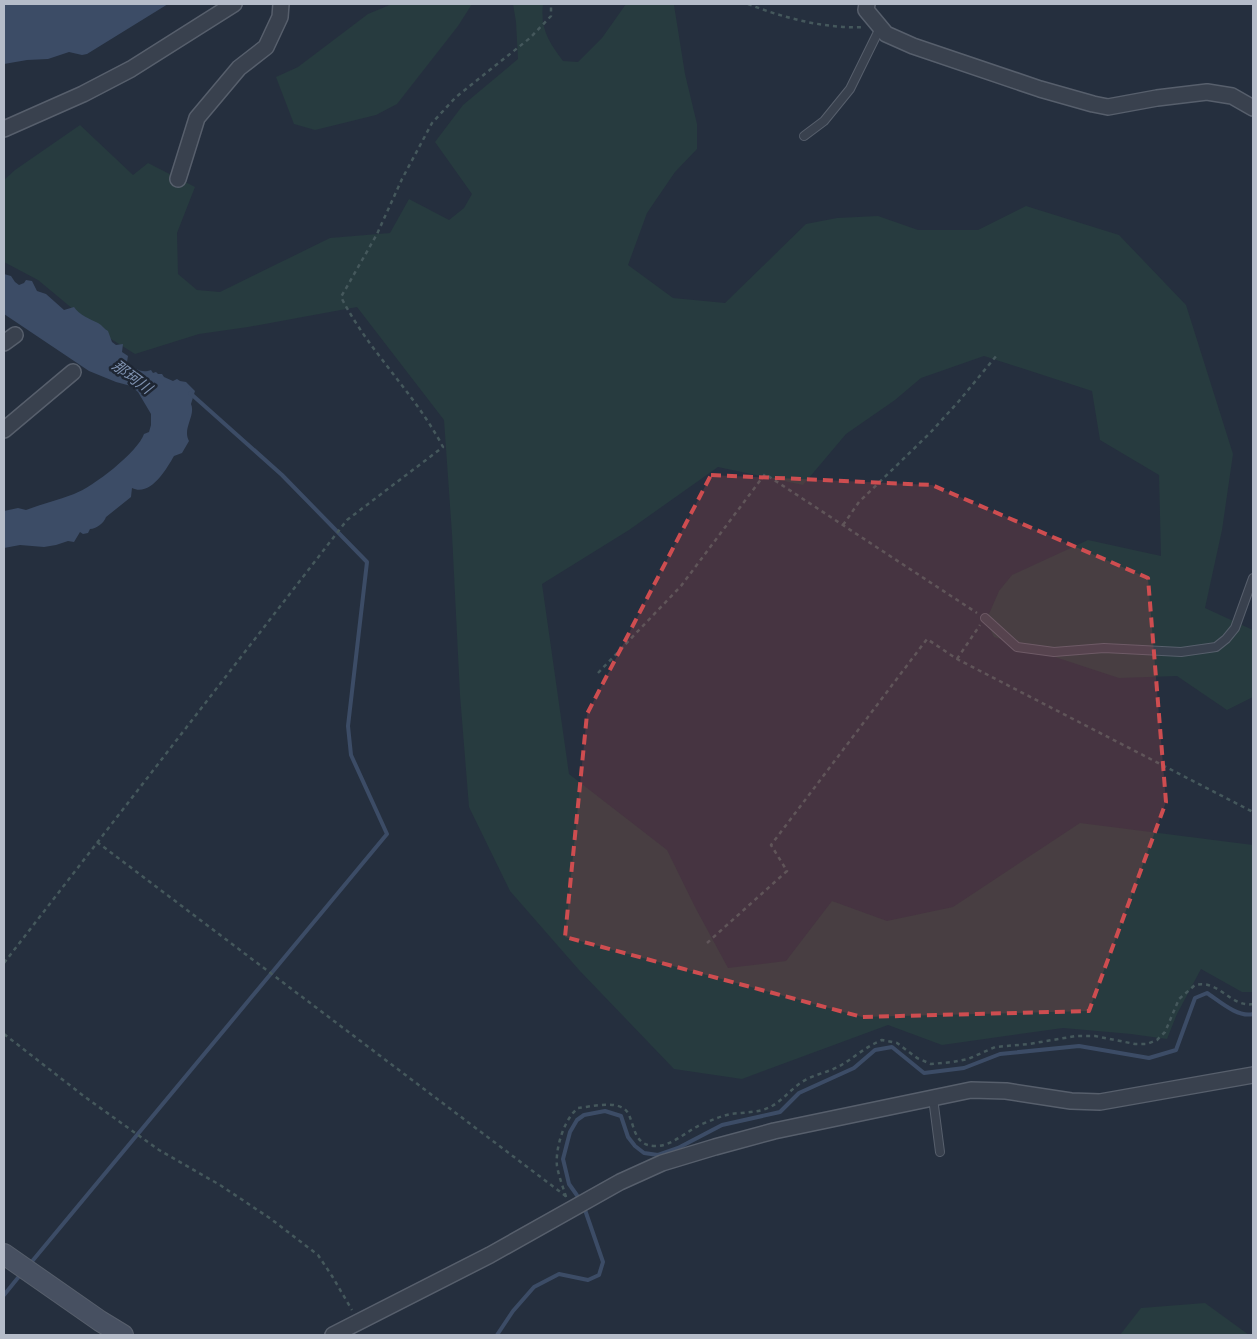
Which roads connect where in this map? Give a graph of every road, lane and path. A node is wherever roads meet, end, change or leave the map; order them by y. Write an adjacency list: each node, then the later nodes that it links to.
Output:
1 (234, 4): 8 (street)
2 (281, 4): 10 (street)
3 (552, 4): 20 (path)
4 (748, 4): 6 (path)
5 (866, 4): 6 (street)
6 (878, 26): 7 (street); 9 (lane)
7 (1253, 108)
8 (4, 129)
9 (804, 136)
10 (178, 179)
11 (997, 355): 14 (path)
12 (73, 372): 13 (street)
13 (4, 430)
14 (843, 525): 16 (path); 18 (path)
15 (1253, 578): 16 (lane)
16 (985, 618): 17 (path)
17 (957, 659): 19 (path); 21 (path)
18 (598, 674)
19 (1253, 812)
20 (97, 842): 22 (path); 28 (path)
21 (708, 943)
22 (4, 963)
23 (1253, 1004): 28 (path)
24 (4, 1034): 30 (path)
25 (1253, 1074): 26 (street)
26 (933, 1098): 27 (lane); 28 (street)
27 (940, 1152)
28 (571, 1202): 30 (street)
29 (4, 1254): 31 (main road)
30 (358, 1323): 32 (street)
31 (123, 1335)
32 (333, 1335)

